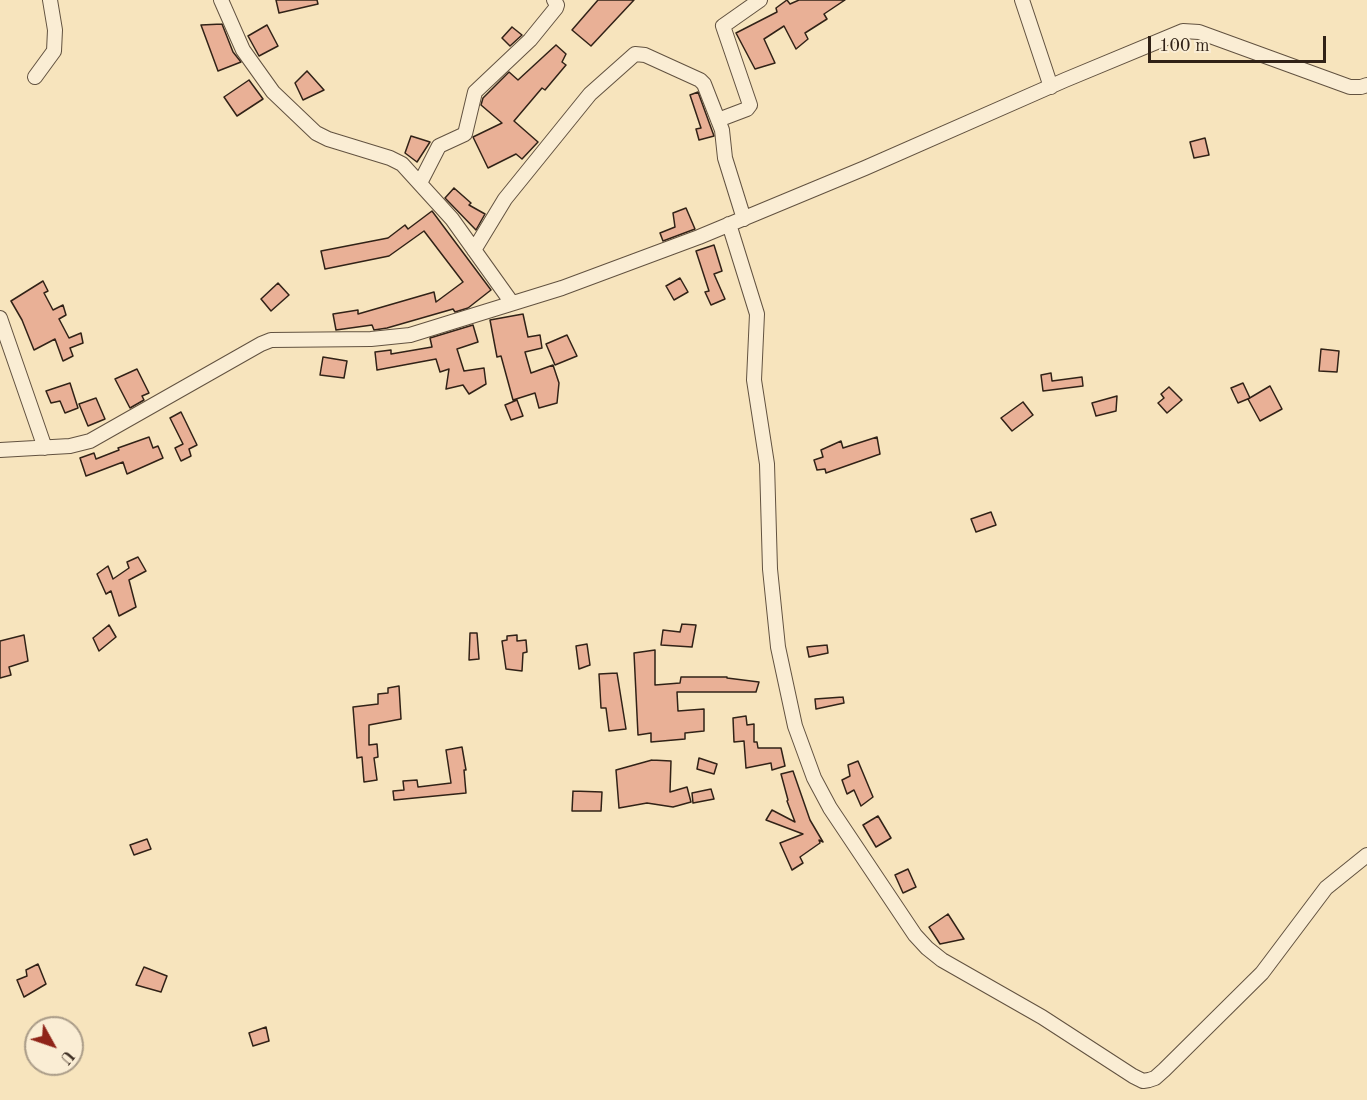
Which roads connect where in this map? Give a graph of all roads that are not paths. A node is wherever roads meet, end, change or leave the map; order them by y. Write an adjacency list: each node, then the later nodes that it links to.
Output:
1 (50, 0): 6 (street)
2 (221, 0): 10 (street)
3 (554, 0): 10 (street)
4 (760, 0): 9 (street)
5 (1022, 0): 8 (street)
6 (35, 77)
7 (1367, 85): 8 (street)
8 (1050, 87): 11 (street)
9 (718, 120): 11 (street); 13 (street)
10 (420, 183): 13 (street)
11 (744, 219): 12 (street)
12 (729, 225): 14 (street); 18 (street)
13 (474, 250): 14 (street)
14 (512, 303): 16 (street)
15 (0, 318): 16 (street)
16 (45, 448): 17 (street)
17 (0, 450)
18 (1367, 855)

